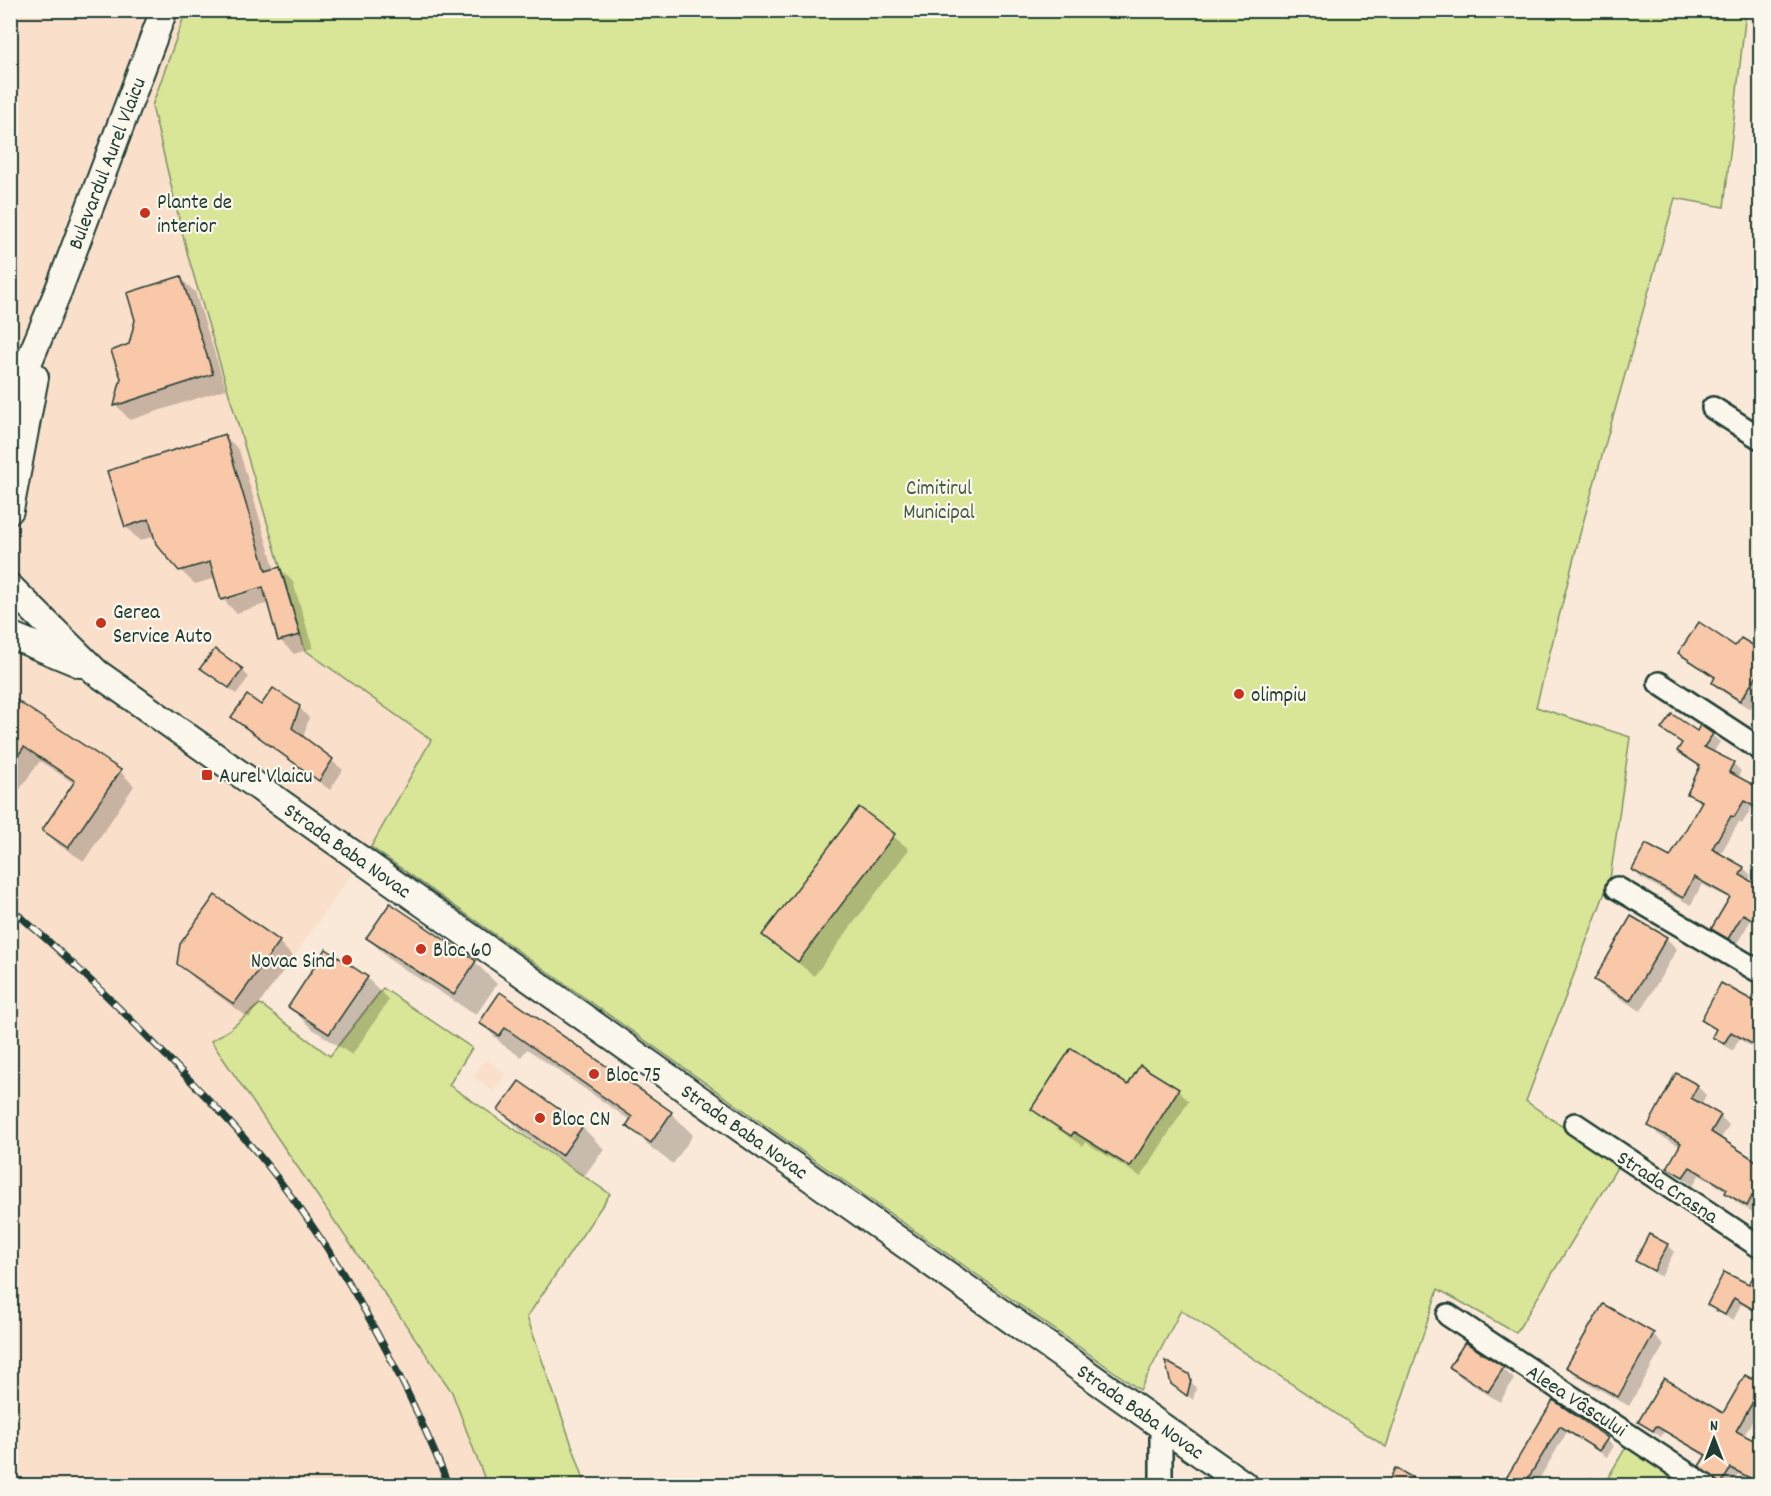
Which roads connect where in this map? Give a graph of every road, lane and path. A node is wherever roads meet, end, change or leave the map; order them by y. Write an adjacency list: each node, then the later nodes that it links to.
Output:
1 (164, 10): 2 (main road, Bulevardul Aurel Vlaicu)
2 (48, 315): 3 (main road, Bulevardul Aurel Vlaicu); 6 (main road, Bulevardul Aurel Vlaicu)
3 (10, 407)
4 (1713, 408): 5 (street)
5 (1761, 438)
6 (10, 510)
7 (10, 588): 8 (main road); 10 (main road, Strada Baba Novac)
8 (10, 610)
9 (10, 635): 10 (main road, Strada Baba Novac)
10 (96, 672): 18 (main road, Strada Baba Novac)
11 (1659, 683): 12 (street)
12 (1761, 748)
13 (1617, 888): 14 (street)
14 (1761, 972)
15 (1575, 1124): 16 (street, Strada Crasna)
16 (1761, 1247)
17 (1448, 1315): 21 (street, Aleea Vâscului)
18 (1161, 1427): 19 (street); 20 (main road, Strada Baba Novac)
19 (1161, 1485)
20 (1246, 1485)
21 (1707, 1485)

